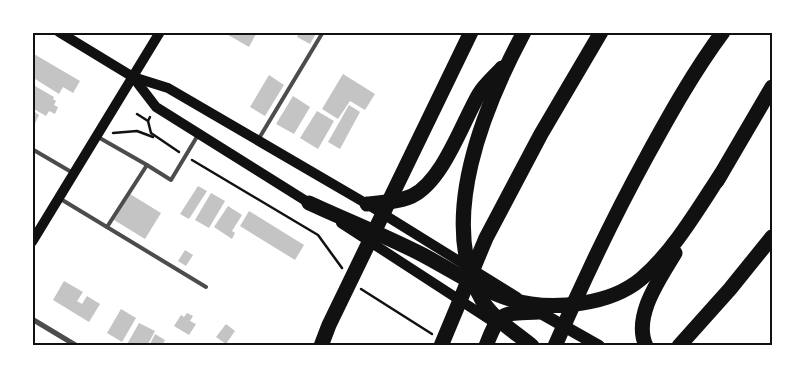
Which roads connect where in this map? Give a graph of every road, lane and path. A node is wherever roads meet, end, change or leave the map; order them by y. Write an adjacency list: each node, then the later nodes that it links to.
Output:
1 (59, 32): 9 (main road)
2 (160, 32): 9 (main road)
3 (323, 32): 15 (lane)
4 (471, 32): 36 (highway)
5 (524, 32): 8 (highway)
6 (601, 32): 38 (highway)
7 (723, 32): 44 (highway)
8 (509, 61): 23 (highway); 27 (highway)
9 (133, 77): 12 (main road); 13 (main road); 15 (main road)
10 (772, 87): 20 (highway)
11 (137, 114): 14 (path)
12 (99, 134): 14 (path); 18 (lane); 19 (main road)
13 (199, 134): 17 (lane); 22 (main road)
14 (157, 139): 17 (path)
15 (257, 141): 23 (main road)
16 (32, 149): 19 (lane)
17 (185, 156): 18 (lane); 28 (path)
18 (147, 165): 24 (lane)
19 (74, 174): 21 (main road)
20 (721, 174): 33 (highway); 46 (highway)
21 (59, 198): 24 (lane); 26 (main road)
22 (309, 203): 30 (highway); 35 (main road)
23 (367, 204): 27 (main road)
24 (107, 228): 31 (lane)
25 (772, 237): 47 (highway)
26 (32, 242)
27 (468, 266): 30 (highway); 32 (main road)
28 (343, 270)
29 (353, 284): 38 (path)
30 (475, 285): 32 (highway); 35 (highway)
31 (206, 287)
32 (501, 291): 33 (highway); 35 (highway)
33 (534, 308): 35 (highway); 45 (main road)
34 (32, 319): 39 (street)
35 (502, 319): 37 (highway); 42 (highway)
36 (329, 325): 40 (highway); 41 (highway)
37 (511, 337): 43 (highway)
38 (438, 340)
39 (77, 346)
40 (316, 346)
41 (321, 346)
42 (486, 346)
43 (531, 346)
44 (556, 346)
45 (598, 346)
46 (646, 346)
47 (679, 346)

